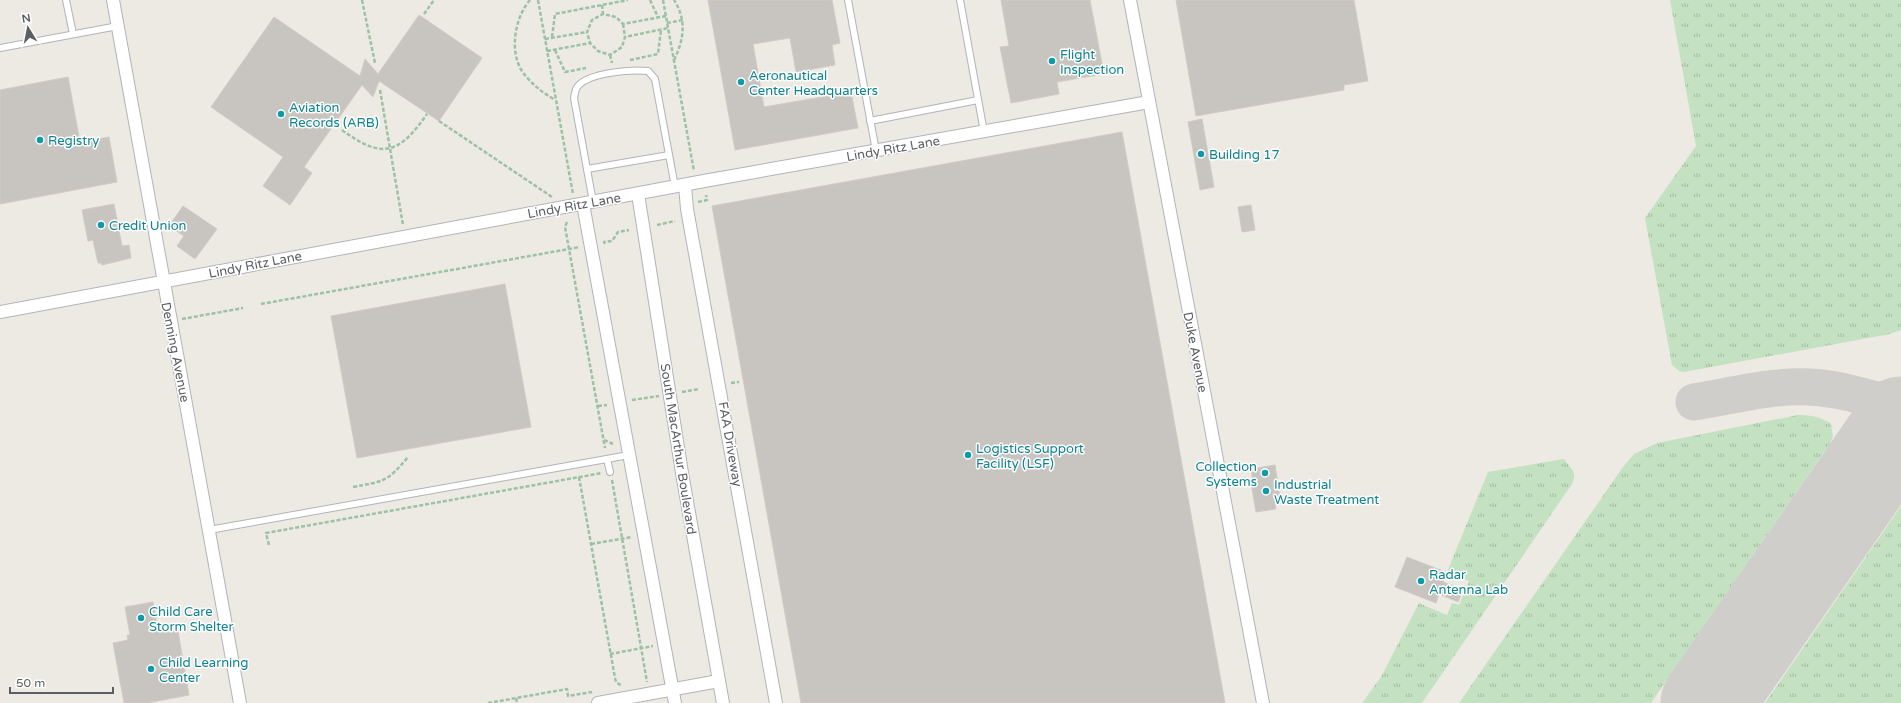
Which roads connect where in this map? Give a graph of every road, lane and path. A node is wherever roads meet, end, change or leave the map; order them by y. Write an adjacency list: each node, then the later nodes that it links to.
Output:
1 (66, 0): 26 (lane)
2 (113, 0): 22 (street, Denning Avenue)
3 (362, 0): 38 (path)
4 (434, 0): 15 (path)
5 (530, 0): 41 (path)
6 (538, 0): 29 (path)
7 (628, 0): 14 (path)
8 (650, 0): 18 (path)
9 (663, 0): 17 (path)
10 (674, 0): 19 (path)
11 (848, 0): 46 (lane)
12 (960, 0): 42 (lane)
13 (1130, 0): 43 (street, Duke Avenue)
14 (602, 5): 16 (path); 27 (path)
15 (424, 14)
16 (603, 14): 21 (path); 25 (path)
17 (666, 16): 18 (path); 20 (path)
18 (658, 17): 21 (path)
19 (683, 20): 20 (path); 36 (path)
20 (667, 23): 23 (path)
21 (623, 24): 28 (path)
22 (118, 26): 26 (lane); 67 (street, Denning Avenue)
23 (668, 28): 24 (path); 36 (path)
24 (661, 30): 28 (path); 35 (path)
25 (587, 32): 27 (path); 30 (path)
26 (73, 34): 31 (lane)
27 (552, 38): 29 (path)
28 (625, 38): 34 (path)
29 (545, 39): 33 (path)
30 (590, 43): 32 (path); 34 (path)
31 (0, 48)
32 (555, 50): 33 (path); 39 (path)
33 (547, 52): 41 (path)
34 (610, 55): 37 (path)
35 (627, 60)
36 (674, 60): 53 (path)
37 (619, 62)
38 (375, 63)
39 (588, 68)
40 (380, 90): 49 (path)
41 (556, 100): 57 (path)
42 (978, 100): 46 (lane); 48 (lane)
43 (1149, 102): 48 (street, Lindy Ritz Lane); 107 (street, Duke Avenue)
44 (428, 114): 49 (path)
45 (439, 121): 56 (path)
46 (870, 121): 50 (lane)
47 (342, 130): 49 (path)
48 (984, 132): 50 (street, Lindy Ritz Lane)
49 (390, 149): 62 (path)
50 (876, 151): 53 (street, Lindy Ritz Lane)
51 (669, 155): 52 (lane); 52 (lane); 53 (lane)
52 (587, 170): 57 (lane)
53 (678, 183): 54 (street, Lindy Ritz Lane); 106 (street, FAA Driveway)
54 (638, 194): 57 (street, Lindy Ritz Lane); 95 (street, South MacArthur Boulevard)
55 (706, 195): 58 (path)
56 (554, 198)
57 (589, 199): 67 (street, Lindy Ritz Lane); 81 (street)
58 (698, 202)
59 (675, 221): 61 (path)
60 (567, 222): 66 (path)
61 (657, 225)
62 (403, 226)
63 (629, 230): 64 (path)
64 (604, 242)
65 (583, 246): 66 (path)
66 (569, 249): 68 (path); 77 (path)
67 (163, 281): 70 (street, Lindy Ritz Lane); 87 (street, Denning Avenue)
68 (262, 304)
69 (243, 308): 71 (path)
70 (0, 312)
71 (180, 319)
72 (699, 389): 73 (path)
73 (682, 392)
74 (659, 396): 75 (path)
75 (632, 400)
76 (612, 404): 77 (path)
77 (598, 406): 78 (path)
78 (604, 440): 79 (path); 80 (path)
79 (613, 444)
80 (605, 448)
81 (629, 455): 83 (lane); 97 (street)
82 (408, 457): 86 (path)
83 (607, 459): 84 (lane); 87 (lane)
84 (610, 472): 85 (path); 89 (path)
85 (579, 477): 90 (path); 91 (path)
86 (353, 487)
87 (209, 530): 101 (street, Denning Avenue)
88 (635, 537): 89 (path)
89 (622, 539): 90 (path); 93 (path)
90 (591, 544): 94 (path)
91 (268, 545)
92 (655, 646): 93 (path)
93 (641, 648): 94 (path); 98 (path)
94 (610, 654): 96 (path)
95 (719, 681): 97 (street); 105 (street, South MacArthur Boulevard)
96 (623, 687)
97 (673, 689): 98 (street); 104 (street)
98 (649, 694): 99 (street)
99 (596, 697): 100 (path)
100 (516, 698): 102 (path); 103 (path)
101 (240, 703)
102 (488, 703)
103 (517, 703)
104 (675, 703)
105 (723, 703)
106 (776, 703)
107 (1263, 703)

